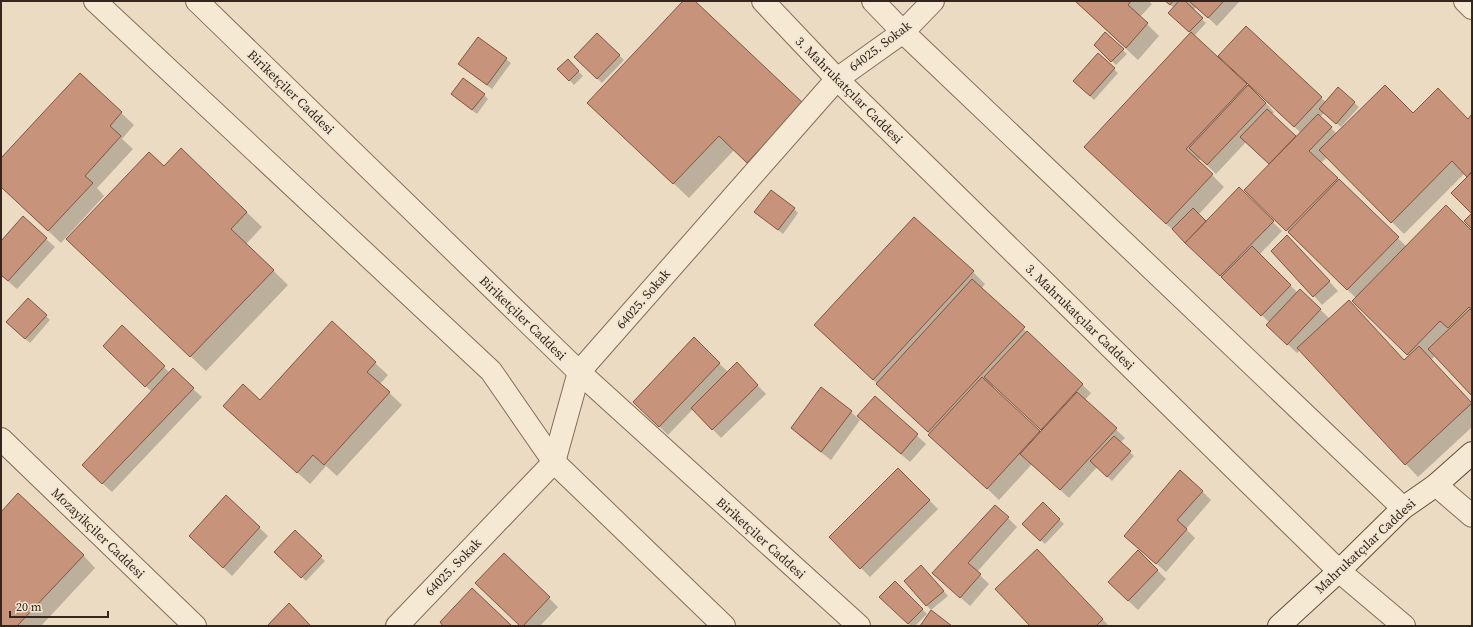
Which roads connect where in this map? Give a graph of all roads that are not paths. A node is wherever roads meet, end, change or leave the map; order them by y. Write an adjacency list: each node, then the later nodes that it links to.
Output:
1 (95, 1): 13 (street)
2 (197, 1): 10 (street, Biriketçiler Caddesi)
3 (763, 1): 9 (street, 3. Mahrukatçılar Caddesi)
4 (873, 1): 8 (street)
5 (933, 1): 8 (street, 64025. Sokak)
6 (1465, 1): 7 (street)
7 (1472, 8)
8 (903, 32): 9 (street, 64025. Sokak); 15 (street)
9 (836, 79): 10 (street, 64025. Sokak); 17 (street, 3. Mahrukatçılar Caddesi)
10 (579, 372): 13 (street, 64025. Sokak); 21 (street, Biriketçiler Caddesi)
11 (1, 439): 18 (street, Mozayikçiler Caddesi)
12 (1472, 453): 14 (street, Mahrukatçılar Caddesi)
13 (554, 462): 19 (street, 64025. Sokak); 20 (street)
14 (1436, 485): 15 (street, Mahrukatçılar Caddesi); 16 (street)
15 (1403, 508): 17 (street, Mahrukatçılar Caddesi)
16 (1472, 516)
17 (1339, 571): 22 (street, Mahrukatçılar Caddesi); 23 (street, 3. Mahrukatçılar Caddesi)
18 (195, 626)
19 (397, 626)
20 (724, 626)
21 (858, 626)
22 (1279, 626)
23 (1404, 626)

